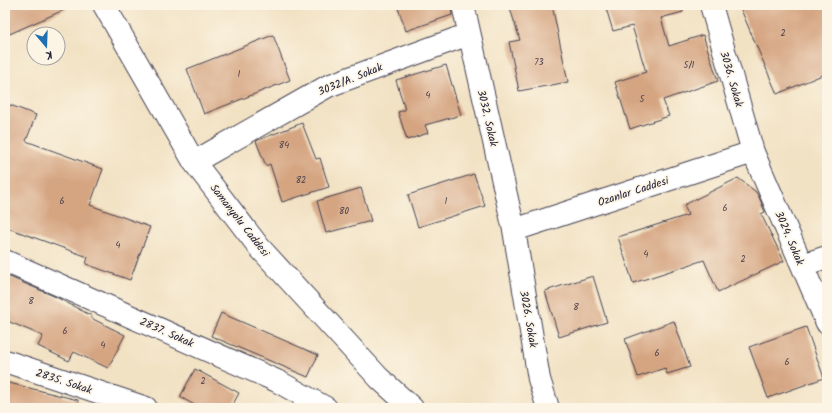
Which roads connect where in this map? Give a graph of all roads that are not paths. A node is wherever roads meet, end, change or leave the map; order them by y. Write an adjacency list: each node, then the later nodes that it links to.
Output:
1 (104, 5): 6 (street, Samanyolu Caddesi)
2 (463, 5): 4 (street, 3032. Sokak)
3 (711, 5): 5 (street, 3036. Sokak)
4 (469, 34): 6 (street, 3032/A. Sokak); 7 (street, 3032. Sokak)
5 (754, 152): 7 (street, Ozanlar Caddesi); 10 (street, 3024. Sokak)
6 (194, 162): 15 (street, Samanyolu Caddesi)
7 (514, 230): 16 (street, 3026. Sokak)
8 (827, 257): 10 (street)
9 (5, 261): 14 (street, 2837. Sokak)
10 (802, 265): 11 (street, 3024. Sokak)
11 (827, 323)
12 (5, 361): 13 (street, 2835. Sokak)
13 (146, 408)
14 (326, 408)
15 (412, 408)
16 (548, 408)

